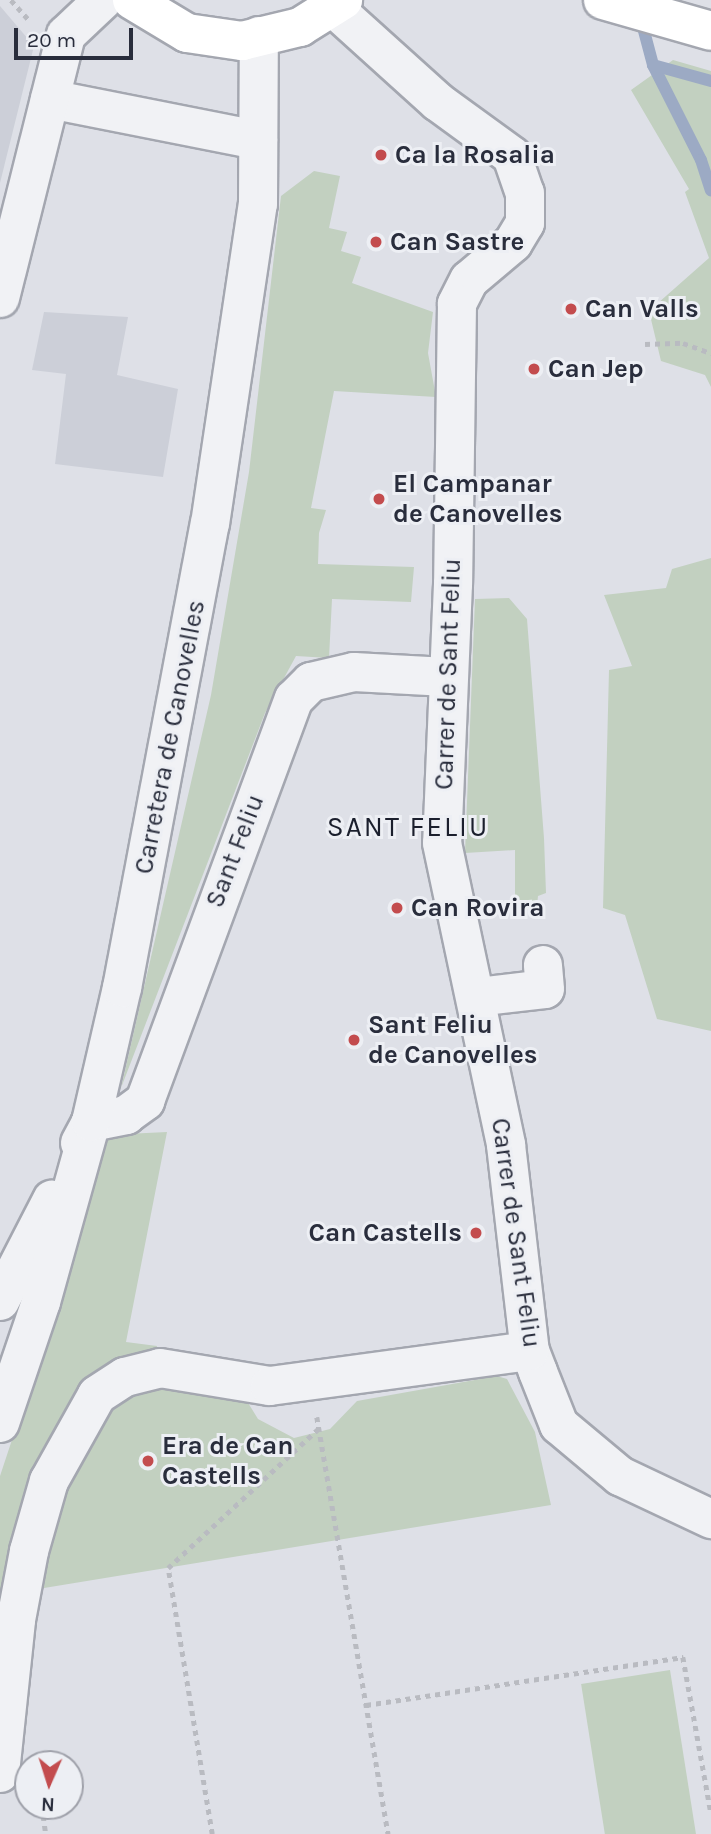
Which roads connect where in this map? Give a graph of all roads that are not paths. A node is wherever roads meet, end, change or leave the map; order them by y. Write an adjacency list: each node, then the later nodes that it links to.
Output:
1 (103, 0): 7 (street)
2 (132, 0): 6 (main road)
3 (613, 3): 5 (main road)
4 (339, 4): 6 (main road); 10 (street, Carrer de Sant Feliu)
5 (700, 27)
6 (260, 36): 8 (street, Carretera de Canovelles)
7 (50, 99): 8 (street); 9 (street)
8 (258, 140): 13 (street, Carretera de Canovelles)
9 (0, 298)
10 (447, 677): 12 (street, Carrer de Sant Feliu); 13 (street, Sant Feliu)
11 (543, 965): 12 (street)
12 (477, 997): 15 (street, Carrer de Sant Feliu)
13 (90, 1122): 14 (street); 16 (street, Carretera de Canovelles)
14 (0, 1301)
15 (530, 1351): 17 (street, Carrer de Sant Feliu); 18 (street)
16 (0, 1423)
17 (711, 1519)
18 (0, 1773)

